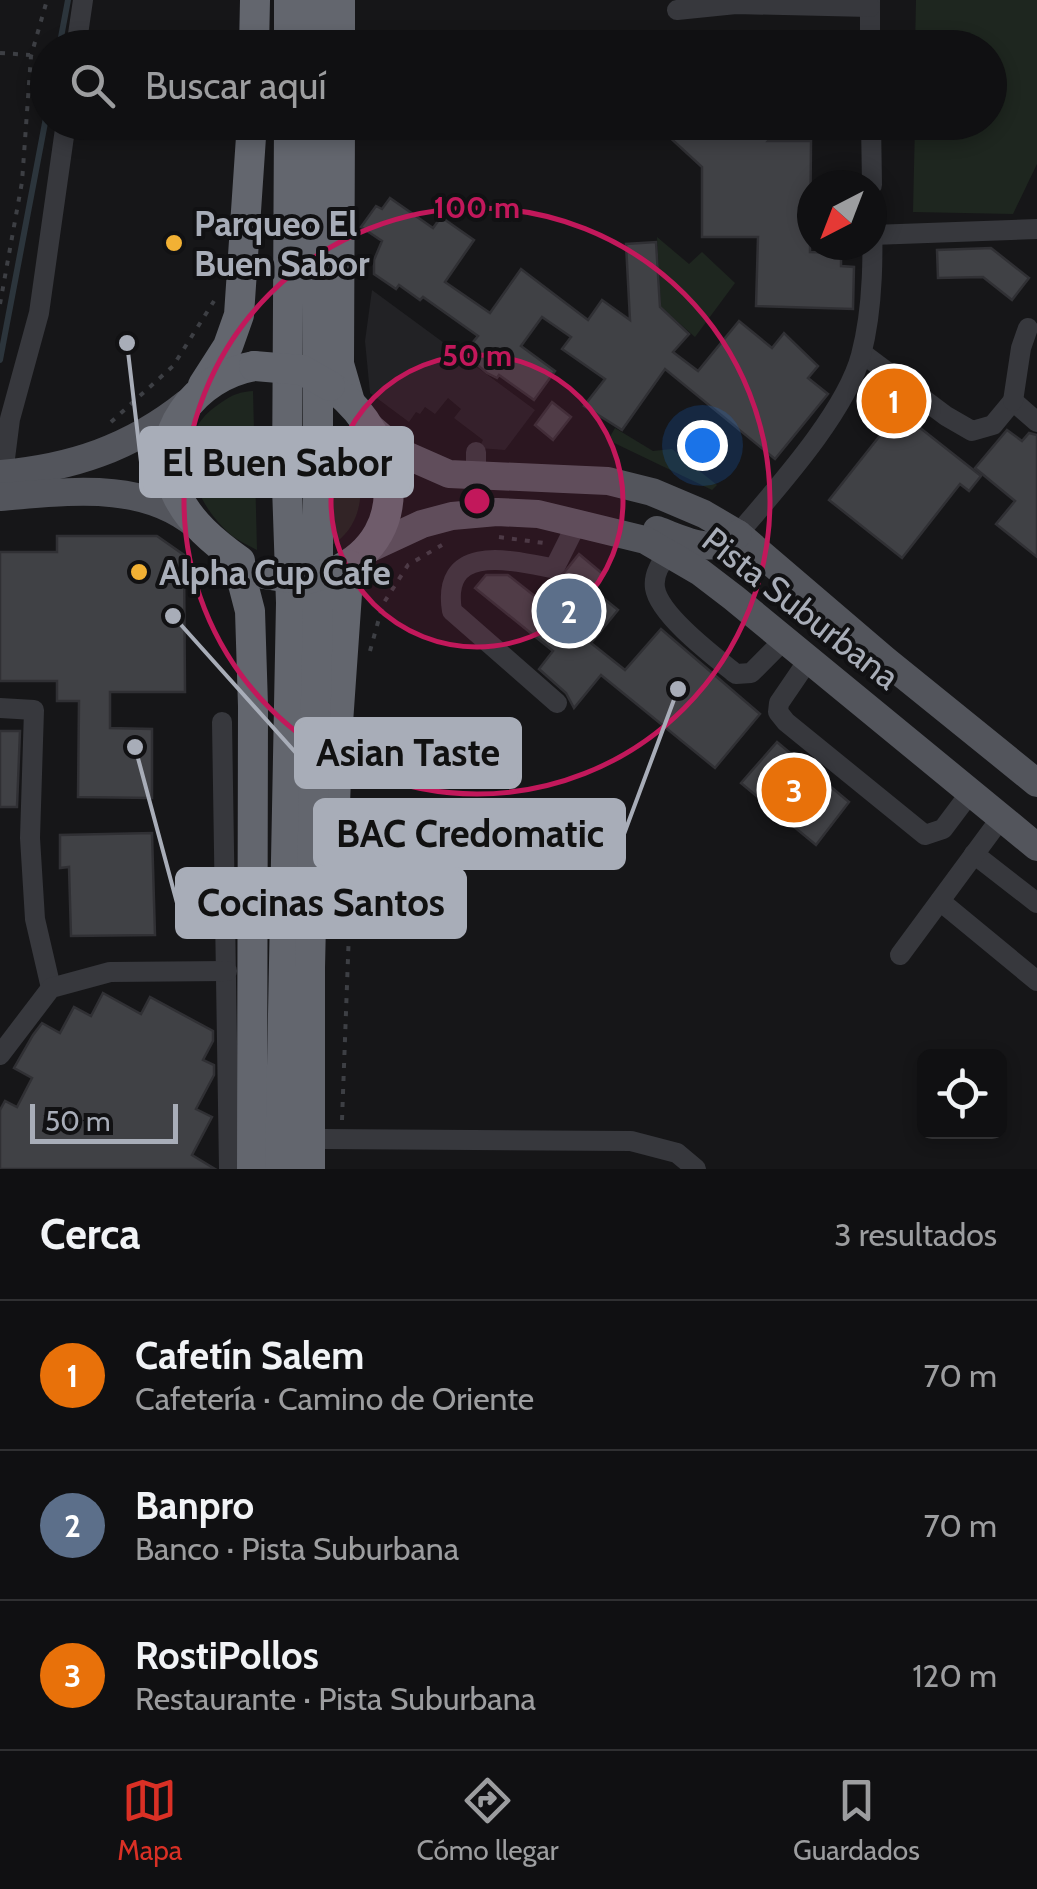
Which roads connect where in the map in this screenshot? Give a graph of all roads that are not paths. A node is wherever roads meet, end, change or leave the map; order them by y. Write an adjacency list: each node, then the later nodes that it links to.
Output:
1 (83, 0): 8 (street)
2 (255, 0): 9 (highway)
3 (289, 0): 10 (highway)
4 (317, 0): 11 (highway)
5 (340, 0): 12 (highway)
6 (870, 3): 7 (street); 13 (street)
7 (676, 10)
8 (79, 30)
9 (254, 30)
10 (289, 30)
11 (317, 30)
12 (340, 30)
13 (870, 30)
14 (63, 140): 31 (street)
15 (251, 140): 27 (highway)
16 (289, 140): 38 (highway)
17 (317, 140): 38 (highway)
18 (340, 140): 26 (highway)
19 (871, 140): 20 (street)
20 (872, 170)
21 (1037, 230): 22 (street)
22 (887, 235)
23 (871, 260): 25 (street)
24 (1028, 328): 28 (street)
25 (862, 353): 28 (street); 34 (street)
26 (340, 393): 27 (highway, bridge); 30 (highway)
27 (193, 397): 31 (main road); 35 (highway)
28 (1014, 401): 29 (street)
29 (1037, 422)
30 (371, 428): 34 (main road, Pista Suburbana); 37 (highway)
31 (1, 482): 35 (main road)
32 (538, 514): 33 (main road, Pista Suburbana); 34 (main road); 37 (main road, Pista Suburbana)
33 (572, 534): 36 (main road, Pista Suburbana); 41 (street)
34 (738, 534): 44 (main road, Pista Suburbana)
35 (215, 541): 37 (highway, bridge); 58 (highway)
36 (670, 552): 39 (main road, Pista Suburbana); 39 (street)
37 (350, 562): 56 (highway)
38 (304, 605): 59 (highway); 60 (highway)
39 (784, 639): 40 (main road, Pista Suburbana)
40 (810, 659): 45 (main road, Pista Suburbana); 45 (street)
41 (556, 704)
42 (0, 708): 54 (street)
43 (222, 722): 52 (street)
44 (1037, 783)
45 (970, 794): 46 (main road, Pista Suburbana)
46 (1001, 818): 47 (main road, Pista Suburbana); 48 (street)
47 (1037, 847)
48 (974, 854): 49 (street); 50 (street)
49 (940, 901): 51 (street); 53 (street)
50 (1037, 902)
51 (900, 956)
52 (226, 970): 54 (street); 57 (street)
53 (1037, 980)
54 (51, 988): 55 (street)
55 (0, 1055)
56 (329, 1149): 61 (street)
57 (230, 1169)
58 (252, 1169)
59 (280, 1169)
60 (310, 1169)
61 (696, 1169)

